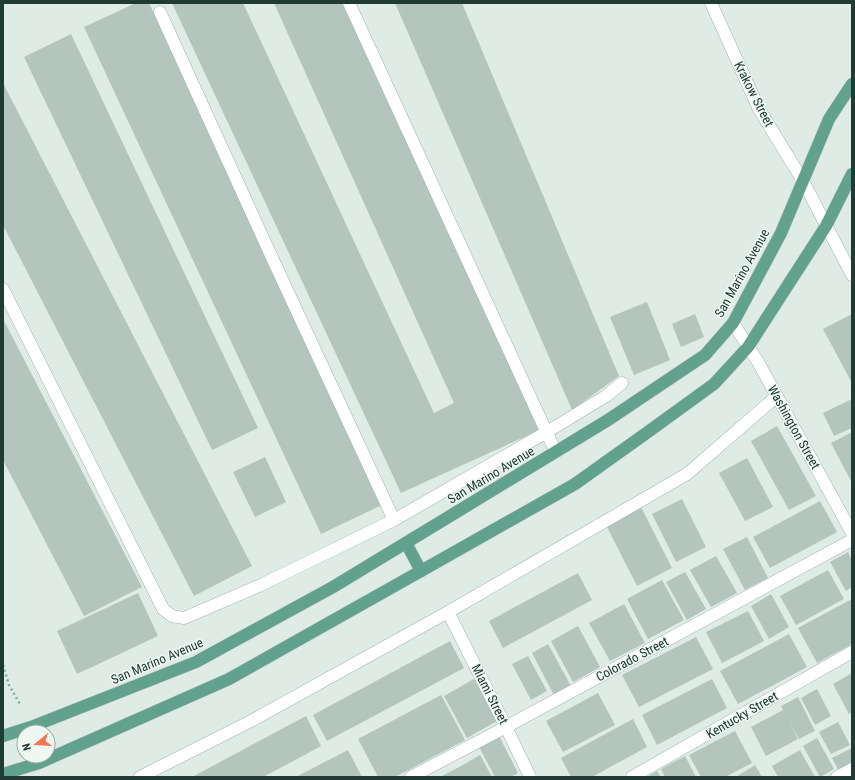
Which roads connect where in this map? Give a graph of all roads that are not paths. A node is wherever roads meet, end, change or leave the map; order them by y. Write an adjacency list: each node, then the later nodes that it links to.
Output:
1 (349, 3): 14 (street)
2 (711, 3): 6 (street, Krakow Street)
3 (160, 12): 16 (street)
4 (852, 84): 6 (main road, San Marino Avenue)
5 (852, 174): 7 (main road)
6 (803, 181): 7 (street, Krakow Street); 10 (main road, San Marino Avenue)
7 (826, 226): 8 (street, Krakow Street); 11 (main road)
8 (852, 275)
9 (3, 289): 16 (street)
10 (733, 323): 11 (street, Washington Street); 15 (main road, San Marino Avenue)
11 (748, 346): 13 (street, Washington Street); 20 (main road)
12 (622, 383): 14 (street)
13 (777, 396): 17 (street, Washington Street); 21 (street)
14 (547, 432): 15 (street); 16 (street)
15 (557, 451): 19 (main road, San Marino Avenue)
16 (394, 520)
17 (852, 533)
18 (852, 540): 23 (street, Colorado Street)
19 (406, 543): 20 (main road); 24 (main road, San Marino Avenue)
20 (422, 572): 26 (main road)
21 (448, 612): 23 (street, Miami Street); 28 (street)
22 (852, 652): 31 (street, Kentucky Street)
23 (506, 727): 29 (street, Colorado Street); 30 (street, Miami Street)
24 (3, 736)
25 (852, 769): 32 (street)
26 (3, 773): 27 (main road)
27 (4, 777)
28 (140, 777)
29 (411, 777)
30 (530, 777)
31 (632, 777)
32 (837, 777)

